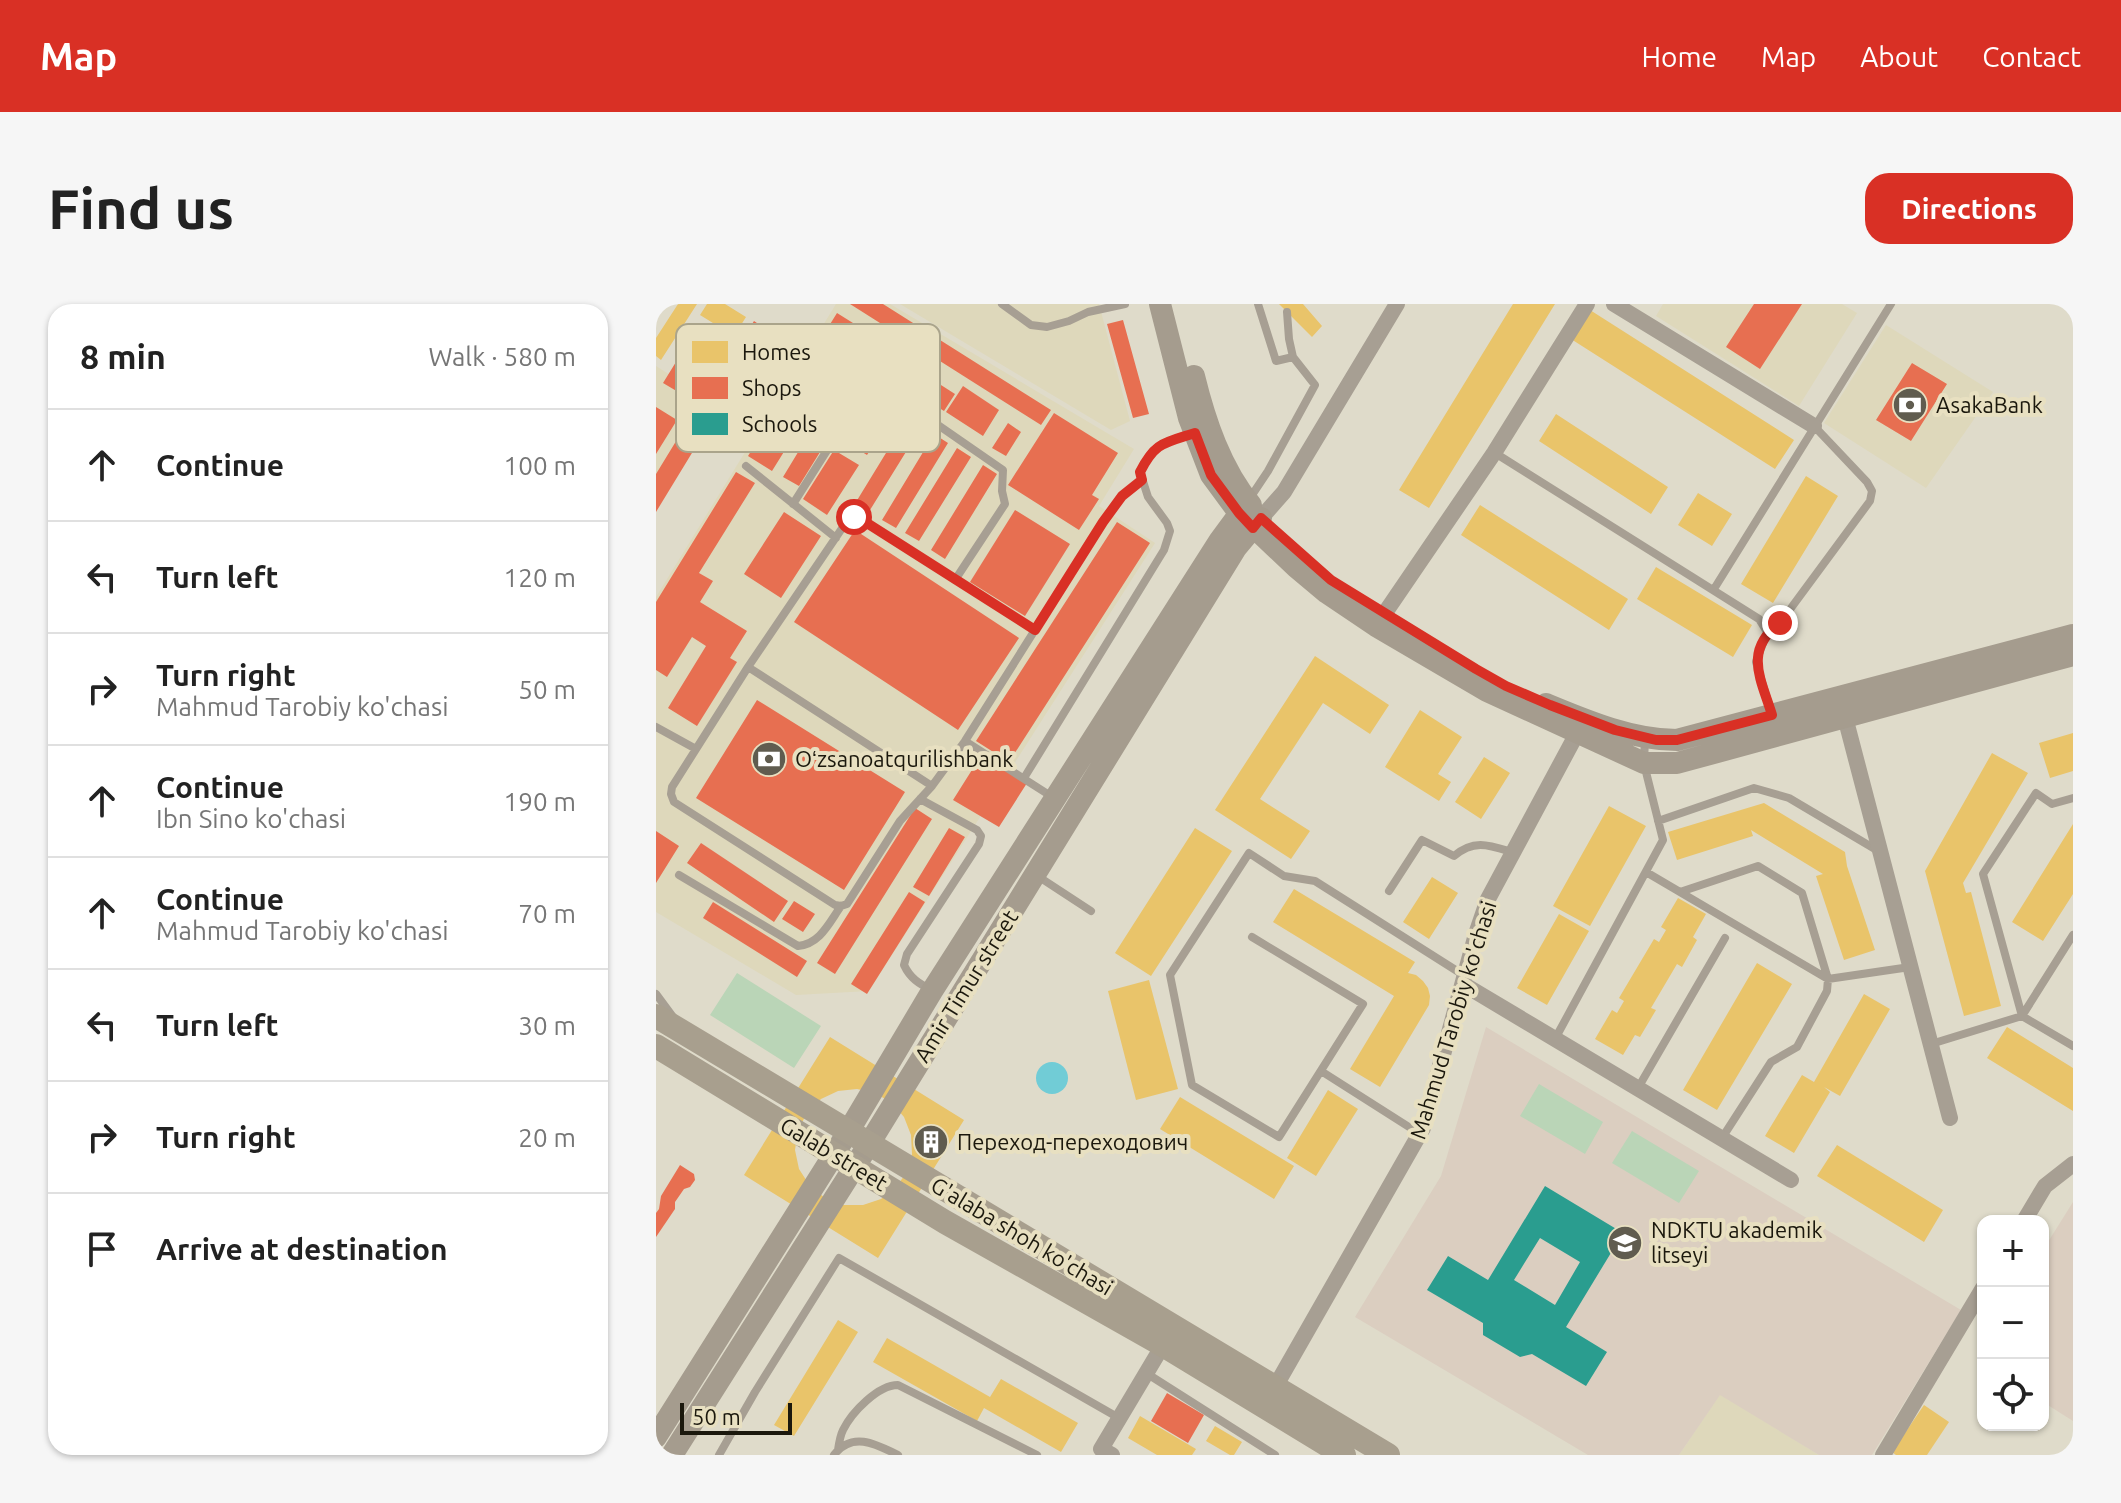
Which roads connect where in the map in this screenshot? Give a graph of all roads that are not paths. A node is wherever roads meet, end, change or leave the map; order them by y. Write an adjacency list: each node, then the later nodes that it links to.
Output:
1 (1002, 304): 2 (lane)
2 (1125, 304)
3 (1160, 304): 14 (main road)
4 (1176, 304): 20 (main road)
5 (1258, 304): 11 (lane)
6 (1397, 304): 20 (street)
7 (1587, 304): 16 (street)
8 (1614, 304): 13 (street)
9 (1891, 304): 13 (lane)
10 (1287, 312): 11 (lane)
11 (1293, 357): 20 (lane)
12 (940, 426): 22 (lane)
13 (1814, 426): 23 (lane); 26 (lane)
14 (1195, 433): 18 (lane); 20 (main road)
15 (826, 452): 19 (lane)
16 (1494, 453): 23 (lane); 24 (street)
17 (746, 466): 19 (lane)
18 (1142, 480): 25 (lane); 38 (lane)
19 (793, 504): 21 (lane)
20 (1250, 515): 24 (main road); 40 (main road, Amir Timur street); 48 (main road, Amir Timur street)
21 (836, 538): 22 (lane); 29 (lane)
22 (955, 580): 25 (lane)
23 (1714, 589): 26 (lane)
24 (1380, 620): 32 (main road)
25 (1035, 630): 35 (lane)
26 (1767, 632): 30 (lane)
27 (2073, 635): 30 (main road)
28 (2073, 655): 31 (main road)
29 (748, 667): 36 (lane); 39 (lane)
30 (1772, 715): 34 (main road)
31 (1845, 717): 37 (main road); 45 (street)
32 (1581, 726): 34 (main road); 37 (main road); 44 (street, Mahmud Tarobiy ko'chasi)
33 (656, 727): 36 (lane)
34 (1645, 737): 37 (lane)
35 (965, 741): 38 (lane); 39 (lane)
36 (696, 749): 51 (lane)
37 (1644, 763): 43 (lane)
38 (1024, 778): 40 (lane)
39 (932, 786): 42 (lane)
40 (1055, 798): 59 (main road, Amir Timur street)
41 (2073, 798): 62 (lane)
42 (920, 799): 51 (lane); 59 (lane)
43 (1658, 821): 45 (lane); 46 (lane)
44 (1512, 852): 49 (lane); 58 (street, Mahmud Tarobiy ko'chasi)
45 (1880, 852): 56 (street)
46 (1646, 872): 50 (lane); 64 (lane)
47 (679, 875): 51 (lane)
48 (1035, 875): 52 (lane); 72 (main road, Amir Timur street)
49 (1389, 891)
50 (1680, 892): 57 (lane); 57 (lane)
51 (841, 906)
52 (1091, 911)
53 (2073, 935): 62 (lane)
54 (1252, 937): 68 (lane)
55 (1725, 938): 69 (lane)
56 (1910, 967): 57 (lane); 65 (street)
57 (1828, 979): 73 (lane)
58 (1464, 980): 64 (street); 68 (lane); 71 (street, Mahmud Tarobiy ko'chasi)
59 (932, 991): 72 (main road, Amir Timur street)
60 (656, 994): 63 (lane)
61 (656, 1016): 63 (main road, G'alaba shoh ko'chasi)
62 (2022, 1016): 65 (lane); 67 (lane)
63 (685, 1034): 72 (main road, G'alaba shoh ko'chasi)
64 (1554, 1039): 69 (street)
65 (1931, 1044): 70 (street)
66 (656, 1046): 74 (main road, Galab street)
67 (2073, 1046)
68 (1321, 1071): 71 (lane)
69 (1637, 1089): 73 (street)
70 (1950, 1118)
71 (1420, 1134): 81 (street, Mahmud Tarobiy ko'chasi)
72 (858, 1138): 74 (main road, Amir Timur street); 81 (main road, G'alaba shoh ko'chasi)
73 (1721, 1139): 76 (street)
74 (845, 1160): 79 (main road, Galab street); 83 (main road, Amir Timur street); 87 (main road, Amir Timur street)
75 (2073, 1164): 77 (street)
76 (1791, 1180)
77 (2028, 1215)
78 (1977, 1298): 94 (street)
79 (1163, 1345): 80 (street); 84 (main road, Galab street)
80 (1146, 1373): 82 (street); 91 (lane)
81 (1275, 1387): 93 (main road, G'alaba shoh ko'chasi)
82 (1119, 1418): 86 (street); 88 (lane)
83 (656, 1437)
84 (1314, 1448): 92 (main road, Galab street)
85 (836, 1452): 89 (lane); 90 (lane)
86 (1103, 1453)
87 (672, 1455)
88 (719, 1455)
89 (898, 1455)
90 (1037, 1455)
91 (1275, 1455)
92 (1344, 1455)
93 (1388, 1455)
94 (1883, 1455)

